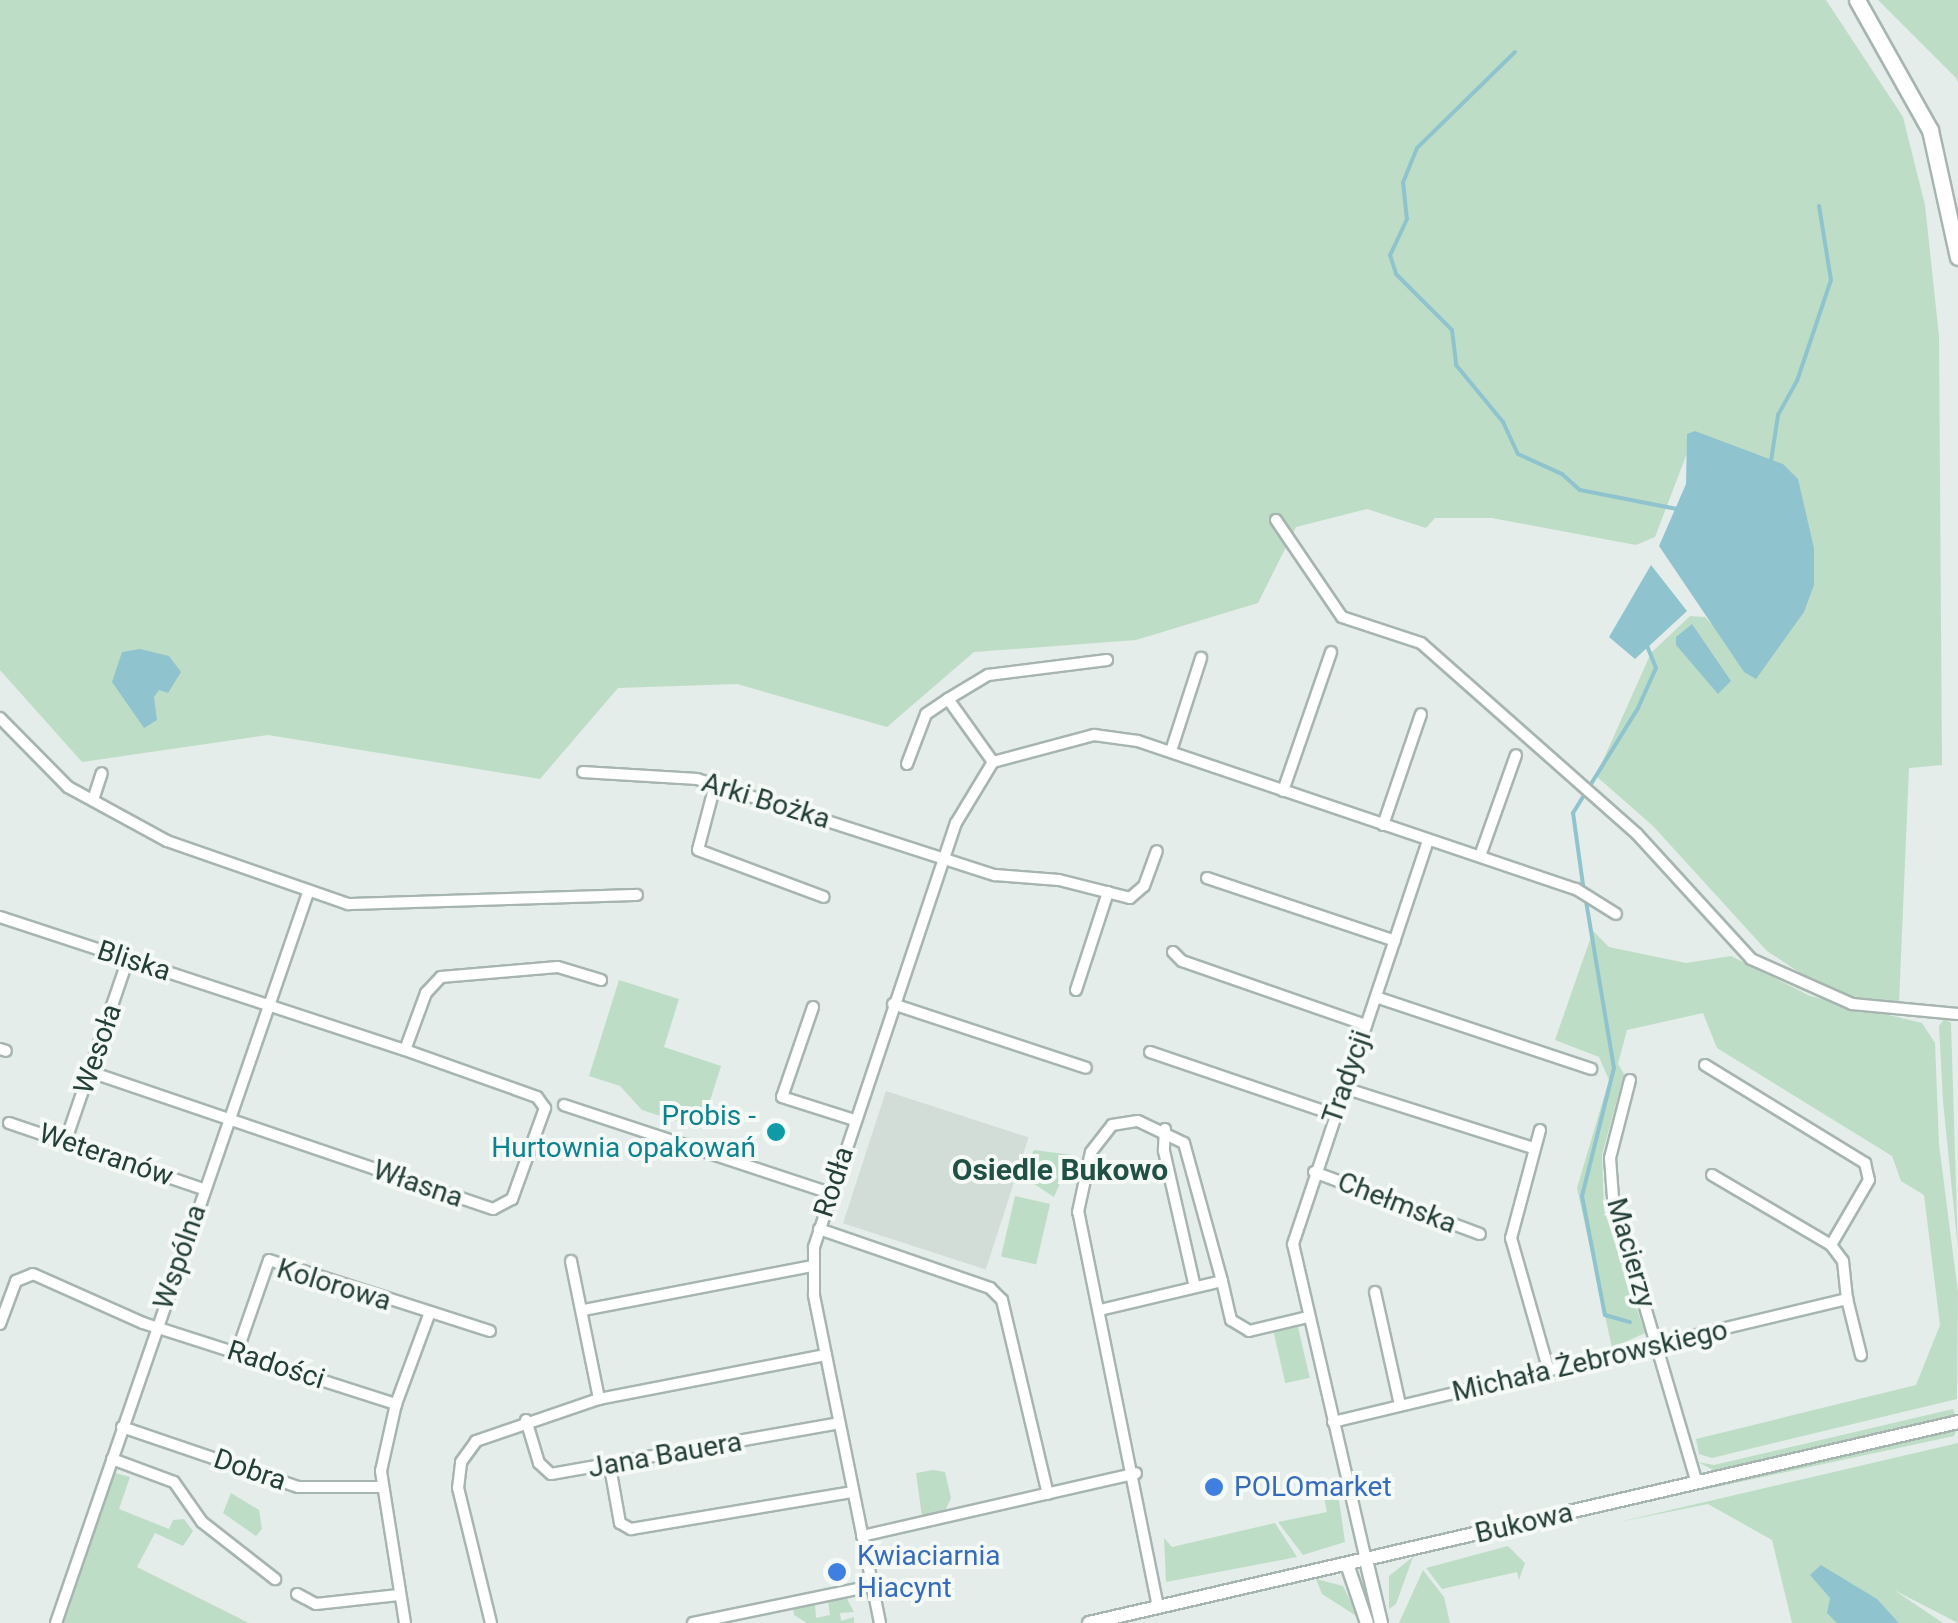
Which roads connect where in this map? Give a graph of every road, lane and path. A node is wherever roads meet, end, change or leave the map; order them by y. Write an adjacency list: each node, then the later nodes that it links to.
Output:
1 (1858, 0): 2 (main road)
2 (1958, 258)
3 (1276, 520): 40 (street)
4 (1331, 652): 17 (street)
5 (1201, 658): 10 (street)
6 (1107, 660): 7 (street)
7 (948, 699): 12 (street); 13 (street)
8 (1421, 714): 19 (street)
9 (0, 718): 18 (street)
10 (1171, 751): 12 (street); 17 (street)
11 (1516, 755): 22 (street)
12 (993, 762): 23 (street, Rodła)
13 (907, 764)
14 (583, 772): 16 (street, Arki Bożka)
15 (102, 773): 18 (street)
16 (715, 784): 23 (street, Arki Bożka); 28 (street)
17 (1283, 791): 19 (street)
18 (93, 800): 25 (street)
19 (1384, 825): 20 (street)
20 (1428, 841): 22 (street); 31 (street, Tradycji)
21 (1156, 851): 26 (street)
22 (1480, 856): 29 (street)
23 (944, 857): 26 (street, Arki Bożka); 38 (street, Rodła)
24 (1207, 878): 31 (street)
25 (308, 892): 27 (street); 37 (street, Wspólna)
26 (1108, 892): 35 (street)
27 (637, 895)
28 (824, 897)
29 (1616, 914)
30 (0, 918): 33 (street, Bliska)
31 (1395, 941): 36 (street, Tradycji)
32 (1173, 952): 41 (street)
33 (128, 959): 37 (street, Bliska); 47 (street, Wesoła)
34 (600, 980): 42 (street)
35 (1076, 990)
36 (1376, 997): 41 (street, Tradycji); 46 (street)
37 (268, 1004): 42 (street, Bliska); 53 (street, Wspólna)
38 (893, 1004): 45 (street); 54 (street, Rodła)
39 (814, 1007): 54 (street)
40 (1958, 1014)
41 (1366, 1025): 49 (street, Tradycji)
42 (405, 1050): 51 (street, Bliska)
43 (1150, 1052): 52 (street)
44 (1705, 1065): 66 (street)
45 (1086, 1068)
46 (1591, 1069)
47 (90, 1072): 53 (street, Własna); 58 (street, Wesoła)
48 (1630, 1080): 80 (street, Macierzy)
49 (1344, 1088): 52 (street, Tradycji); 59 (street)
50 (564, 1105): 63 (street)
51 (545, 1108): 53 (street, Własna)
52 (1335, 1114): 60 (street, Tradycji)
53 (229, 1120): 62 (street, Wspólna)
54 (854, 1120): 63 (street, Rodła)
55 (8, 1122): 58 (street, Weteranów)
56 (1164, 1129): 69 (street); 70 (street); 74 (street)
57 (1540, 1130): 59 (street)
58 (66, 1140): 62 (street, Weteranów)
59 (1534, 1148): 84 (street)
60 (1312, 1166): 65 (street, Chełmska); 76 (street, Tradycji)
61 (1712, 1175): 66 (street)
62 (203, 1190): 78 (street, Wspólna)
63 (830, 1193): 64 (street, Rodła)
64 (819, 1229): 68 (street, Rodła); 99 (street)
65 (1480, 1234)
66 (1831, 1245): 72 (street)
67 (571, 1261): 73 (street)
68 (812, 1266): 73 (street); 82 (street, Rodła)
69 (1222, 1281): 70 (street); 76 (street)
70 (1195, 1287): 74 (street)
71 (1375, 1292): 87 (street)
72 (1847, 1300): 80 (street, Michała Żebrowskiego); 83 (street)
73 (584, 1310): 85 (street)
74 (1100, 1310): 95 (street)
75 (429, 1315): 79 (street, Kolorowa); 81 (street, Kolorowa); 86 (street)
76 (1308, 1317): 89 (street, Tradycji)
77 (0, 1324): 78 (street, Radości)
78 (156, 1327): 81 (street, Radości); 92 (street, Wspólna)
79 (490, 1331)
80 (1661, 1345): 84 (street, Michała Żebrowskiego); 96 (street, Macierzy)
81 (237, 1352): 86 (street, Radości)
82 (826, 1355): 85 (street); 91 (street, Rodła)
83 (1861, 1355)
84 (1549, 1371): 87 (street, Michała Żebrowskiego)
85 (599, 1400): 88 (street)
86 (396, 1404): 97 (street)
87 (1400, 1405): 89 (street, Michała Żebrowskiego)
88 (526, 1420): 94 (street, Jana Bauera); 110 (street)
89 (1333, 1422): 101 (street, Tradycji)
90 (1958, 1422): 96 (street, Bukowa)
91 (839, 1423): 94 (street, Jana Bauera); 98 (street, Rodła)
92 (122, 1427): 93 (street, Wspólna); 97 (street, Dobra)
93 (112, 1459): 103 (street); 108 (street, Wspólna)
94 (610, 1467): 98 (street)
95 (1136, 1474): 99 (street); 107 (street)
96 (1697, 1483): 101 (street, Bukowa)
97 (382, 1487): 106 (street)
98 (853, 1492): 100 (street, Rodła)
99 (1048, 1494): 100 (street)
100 (862, 1536): 104 (street, Rodła)
101 (1366, 1560): 102 (street, Bukowa); 115 (street)
102 (1347, 1564): 107 (street, Bukowa); 114 (street)
103 (275, 1578)
104 (872, 1586): 111 (street); 112 (street, Rodła)
105 (297, 1594): 106 (street)
106 (399, 1595): 109 (street)
107 (1158, 1607): 113 (street, Bukowa)
108 (56, 1623)
109 (405, 1623)
110 (491, 1623)
111 (693, 1623)
112 (880, 1623)
113 (1090, 1623)
114 (1366, 1623)
115 (1381, 1623)

